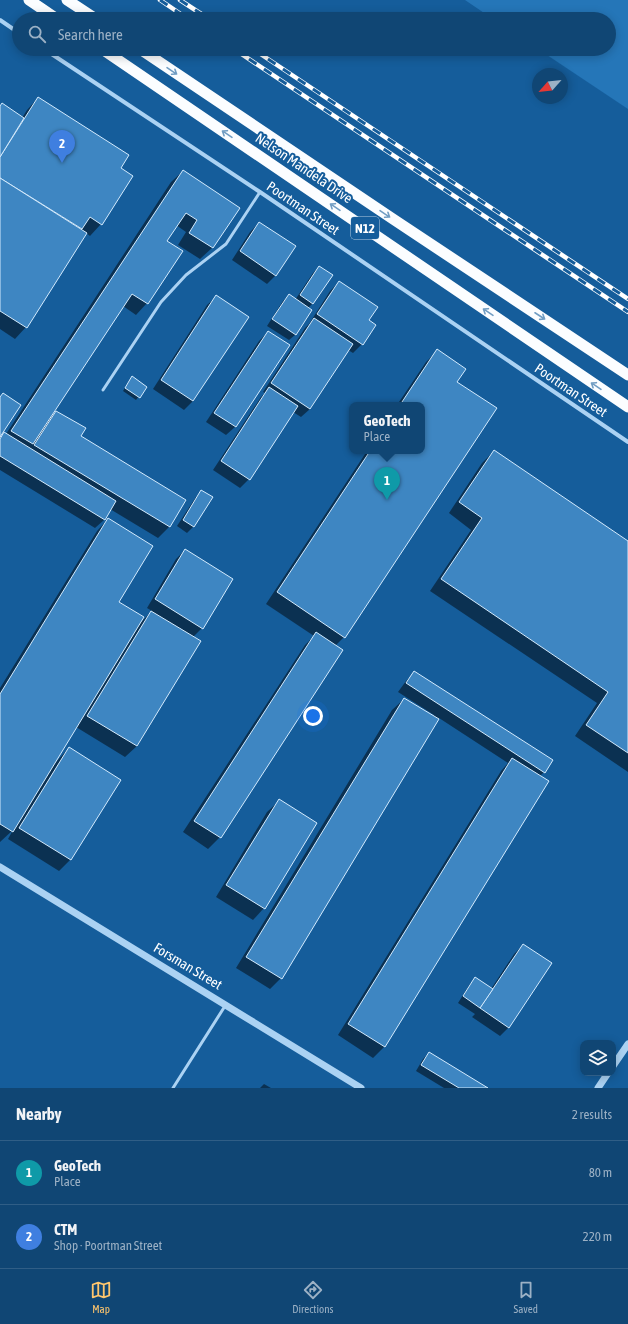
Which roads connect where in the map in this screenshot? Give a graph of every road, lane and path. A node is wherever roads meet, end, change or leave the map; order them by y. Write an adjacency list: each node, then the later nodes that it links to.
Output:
1 (29, 0): 3 (highway)
2 (67, 0): 4 (highway)
3 (47, 12)
4 (85, 12)
5 (0, 20): 6 (street)
6 (12, 28)
7 (55, 56): 10 (street, Poortman Street)
8 (112, 56): 13 (highway, Nelson Mandela Drive / N12, one-way to 8)
9 (150, 56): 11 (highway, Nelson Mandela Drive / N12, one-way to 11)
10 (260, 192): 12 (lane); 14 (street, Poortman Street)
11 (628, 375)
12 (103, 390)
13 (628, 407)
14 (628, 442)
15 (0, 867): 16 (street, Forsman Street)
16 (226, 1004): 20 (lane); 21 (street, Forsman Street)
17 (628, 1044): 18 (street)
18 (616, 1062)
19 (606, 1076): 22 (street)
20 (173, 1088)
21 (361, 1088)
22 (598, 1088)

